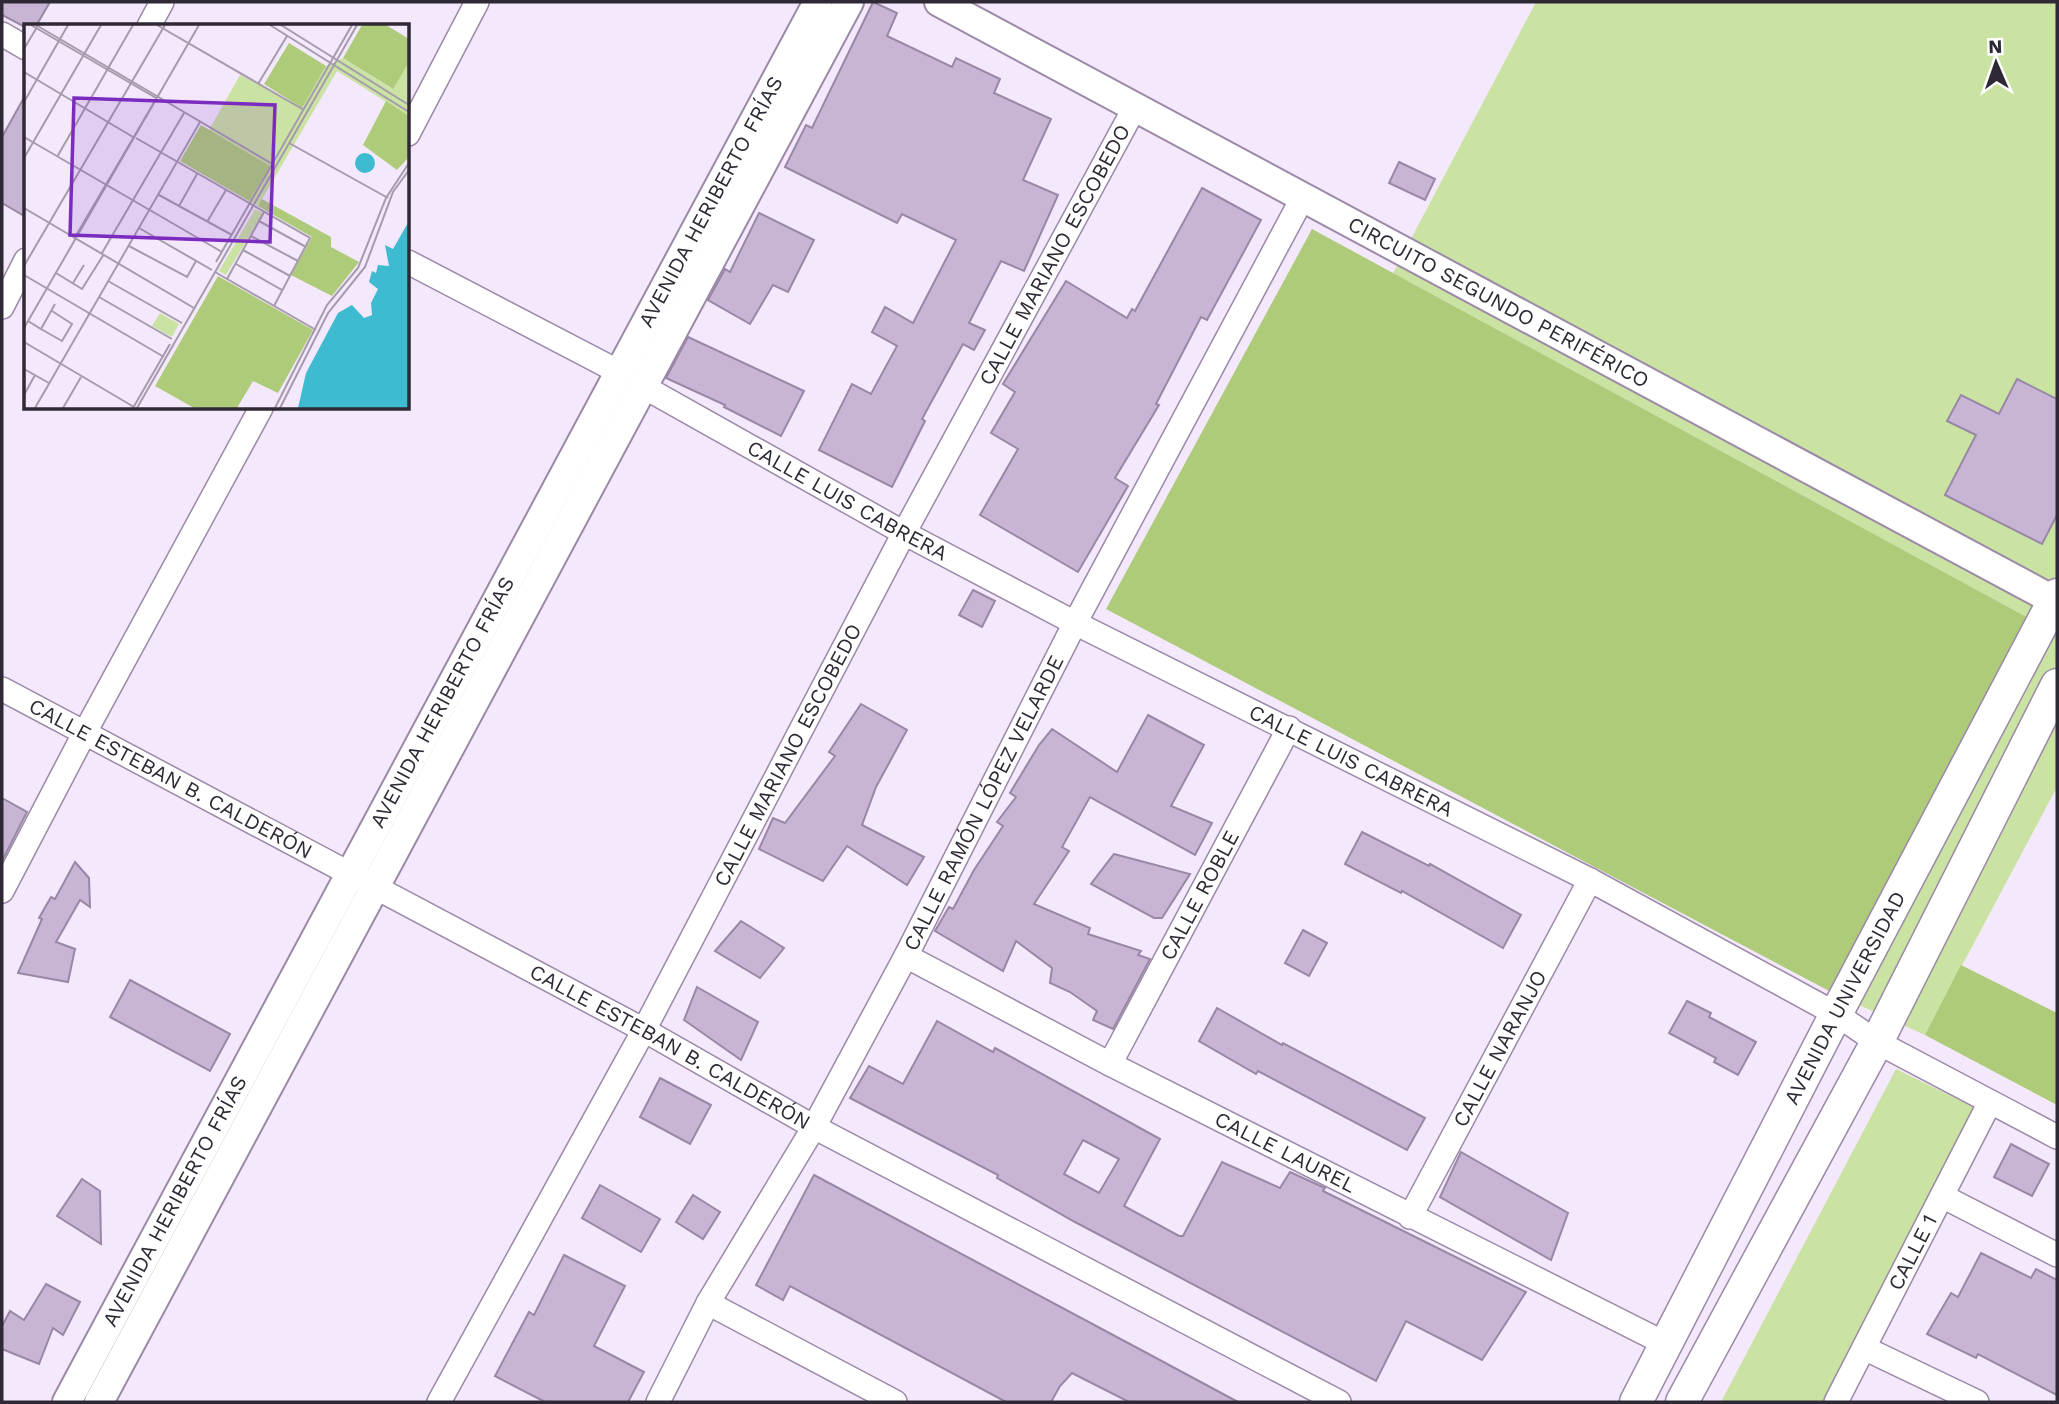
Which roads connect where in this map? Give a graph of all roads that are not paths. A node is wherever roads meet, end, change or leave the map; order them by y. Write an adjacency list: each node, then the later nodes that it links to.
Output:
1 (162, 2): 6 (street)
2 (477, 2): 10 (street)
3 (818, 2): 15 (street, AVENIDA HERIBERTO FRÍAS)
4 (849, 2): 16 (street, AVENIDA HERIBERTO FRÍAS)
5 (939, 2): 9 (street, CIRCUITO SEGUNDO PERIFÉRICO)
6 (150, 24)
7 (2, 34): 8 (street)
8 (24, 47)
9 (1135, 107): 11 (street, CIRCUITO SEGUNDO PERIFÉRICO); 18 (street, CALLE MARIANO ESCOBEDO)
10 (410, 130)
11 (1303, 197): 19 (street, CIRCUITO SEGUNDO PERIFÉRICO); 20 (street, CALLE RAMÓN LÓPEZ VELARDE)
12 (410, 263): 15 (street)
13 (24, 264): 14 (street)
14 (2, 307)
15 (619, 372): 25 (street, AVENIDA HERIBERTO FRÍAS)
16 (644, 387): 18 (street, CALLE LUIS CABRERA); 27 (street, AVENIDA HERIBERTO FRÍAS)
17 (260, 410): 24 (street)
18 (904, 533): 20 (street, CALLE LUIS CABRERA); 31 (street, CALLE MARIANO ESCOBEDO)
19 (2056, 599): 30 (main road, AVENIDA UNIVERSIDAD)
20 (1075, 623): 23 (street, CALLE LUIS CABRERA); 29 (street, CALLE RAMÓN LÓPEZ VELARDE)
21 (2057, 685): 32 (main road)
22 (2, 689): 24 (street, CALLE ESTEBAN B. CALDERÓN)
23 (1289, 729): 26 (street, CALLE LUIS CABRERA); 33 (street, CALLE ROBLE)
24 (84, 734): 25 (street, CALLE ESTEBAN B. CALDERÓN); 28 (street)
25 (351, 873): 27 (street, CALLE ESTEBAN B. CALDERÓN); 43 (street, AVENIDA HERIBERTO FRÍAS)
26 (1590, 880): 30 (street, CALLE LUIS CABRERA); 38 (street, CALLE NARANJO)
27 (375, 887): 31 (street, CALLE ESTEBAN B. CALDERÓN); 44 (street, AVENIDA HERIBERTO FRÍAS)
28 (2, 891)
29 (906, 956): 33 (street, CALLE LAUREL); 35 (street, CALLE RAMÓN LÓPEZ VELARDE)
30 (1836, 1014): 32 (street, CALLE LUIS CABRERA); 41 (main road, AVENIDA UNIVERSIDAD)
31 (644, 1030): 35 (street, CALLE ESTEBAN B. CALDERÓN); 45 (street, CALLE MARIANO ESCOBEDO)
32 (1877, 1042): 34 (street, CALLE LUIS CABRERA); 50 (main road)
33 (1110, 1064): 38 (street, CALLE LAUREL)
34 (1990, 1102): 36 (street, CALLE LUIS CABRERA); 37 (street, CALLE 1)
35 (814, 1127): 40 (street, CALLE RAMÓN LÓPEZ VELARDE); 48 (street, CALLE ESTEBAN B. CALDERÓN)
36 (2057, 1137)
37 (1942, 1195): 39 (street); 42 (street, CALLE 1)
38 (1410, 1217): 41 (street, CALLE LAUREL)
39 (2057, 1255)
40 (708, 1303): 46 (street, CALLE RAMÓN LÓPEZ VELARDE); 47 (street)
41 (1666, 1344): 49 (main road, AVENIDA UNIVERSIDAD)
42 (1864, 1348): 51 (street, CALLE 1); 52 (street)
43 (67, 1402)
44 (99, 1402)
45 (439, 1402)
46 (658, 1402)
47 (895, 1402)
48 (1339, 1402)
49 (1636, 1402)
50 (1682, 1402)
51 (1836, 1402)
52 (1976, 1402)

